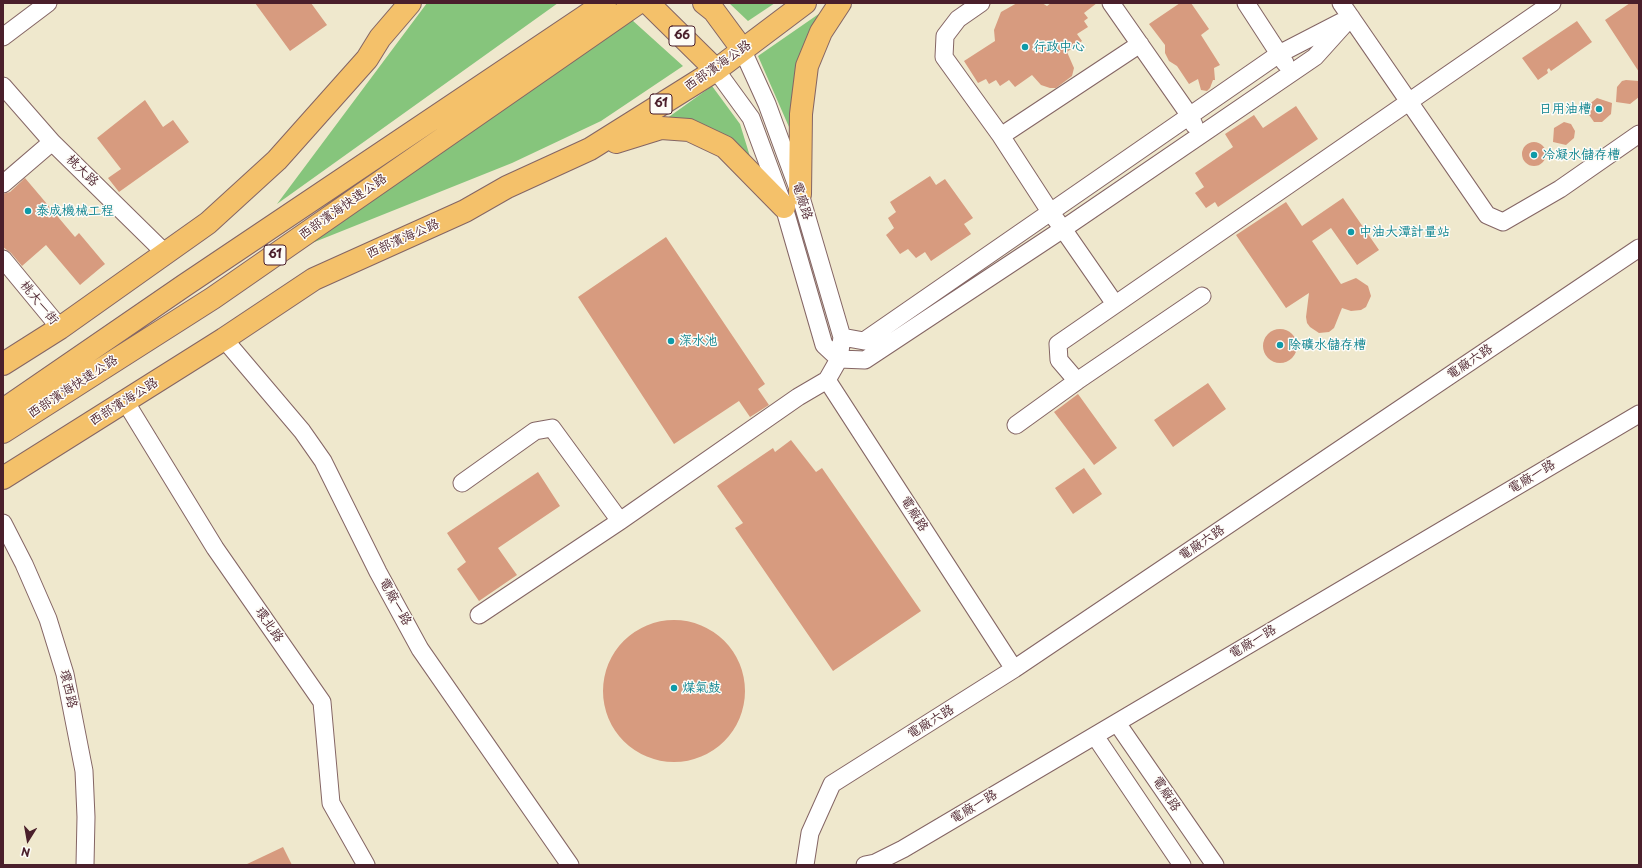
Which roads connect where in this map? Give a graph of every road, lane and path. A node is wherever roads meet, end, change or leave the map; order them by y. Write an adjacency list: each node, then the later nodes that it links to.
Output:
1 (48, 3): 16 (street)
2 (399, 3): 17 (main road)
3 (410, 3): 17 (main road)
4 (605, 3): 48 (main road, 西部濱海快速公路 / 61)
5 (638, 3): 51 (main road, 西部濱海快速公路 / 61)
6 (648, 3): 21 (main road, 66)
7 (704, 3): 19 (main road)
8 (805, 3): 19 (main road, 西部濱海公路 / 61)
9 (840, 3): 32 (main road)
10 (981, 3): 27 (street)
11 (1111, 3): 18 (street)
12 (1246, 3): 20 (street)
13 (1341, 3): 15 (street)
14 (1552, 3): 24 (street)
15 (1351, 18): 20 (street); 22 (street); 24 (street)
16 (3, 37)
17 (380, 38): 36 (main road)
18 (1140, 44): 25 (street); 27 (street)
19 (742, 49): 21 (main road, 西部濱海公路 / 61); 32 (street, 電廠路)
20 (1279, 54): 22 (street); 25 (street)
21 (716, 70): 30 (main road, 西部濱海公路 / 61); 32 (street, 電廠路)
22 (1291, 73): 28 (street)
23 (3, 86): 29 (street, 桃大路)
24 (1408, 101): 26 (street); 39 (street)
25 (1190, 116): 28 (street); 33 (street)
26 (1639, 134)
27 (1001, 136): 33 (street)
28 (1200, 136): 34 (street)
29 (52, 142): 31 (street); 36 (street, 桃大路)
30 (590, 150): 32 (main road); 42 (main road, 西部濱海公路 / 61)
31 (3, 184)
32 (792, 200): 41 (street, 電廠路); 43 (street, 電廠路)
33 (1051, 213): 34 (street); 41 (street)
34 (1063, 228): 39 (street); 43 (street)
35 (1639, 248): 57 (street, 電廠六路)
36 (165, 253): 40 (main road)
37 (3, 259): 40 (street, 桃大一街)
38 (1202, 296): 46 (street)
39 (1115, 304): 46 (street)
40 (60, 328): 44 (main road)
41 (842, 337): 43 (street, 電廠路)
42 (224, 339): 47 (main road, 西部濱海公路 / 61); 62 (street, 電廠一路)
43 (839, 359): 45 (street, 電廠路)
44 (3, 364)
45 (827, 380): 54 (street); 57 (street, 電廠路)
46 (1077, 381): 50 (street)
47 (125, 401): 52 (main road, 西部濱海公路 / 61); 61 (street, 環北路)
48 (3, 410)
49 (1639, 414): 58 (street, 電廠一路)
50 (1016, 425)
51 (3, 432)
52 (3, 478)
53 (462, 483): 54 (street)
54 (620, 521): 56 (street)
55 (3, 523): 60 (street, 環西路)
56 (479, 615)
57 (1014, 669): 63 (street, 電廠六路)
58 (1117, 722): 59 (street, 電廠一路); 66 (street, 電廠路)
59 (1095, 736): 64 (street, 電廠一路); 65 (street, 電廠路)
60 (85, 865)
61 (366, 865)
62 (570, 865)
63 (805, 865)
64 (865, 865)
65 (1182, 865)
66 (1215, 865)

